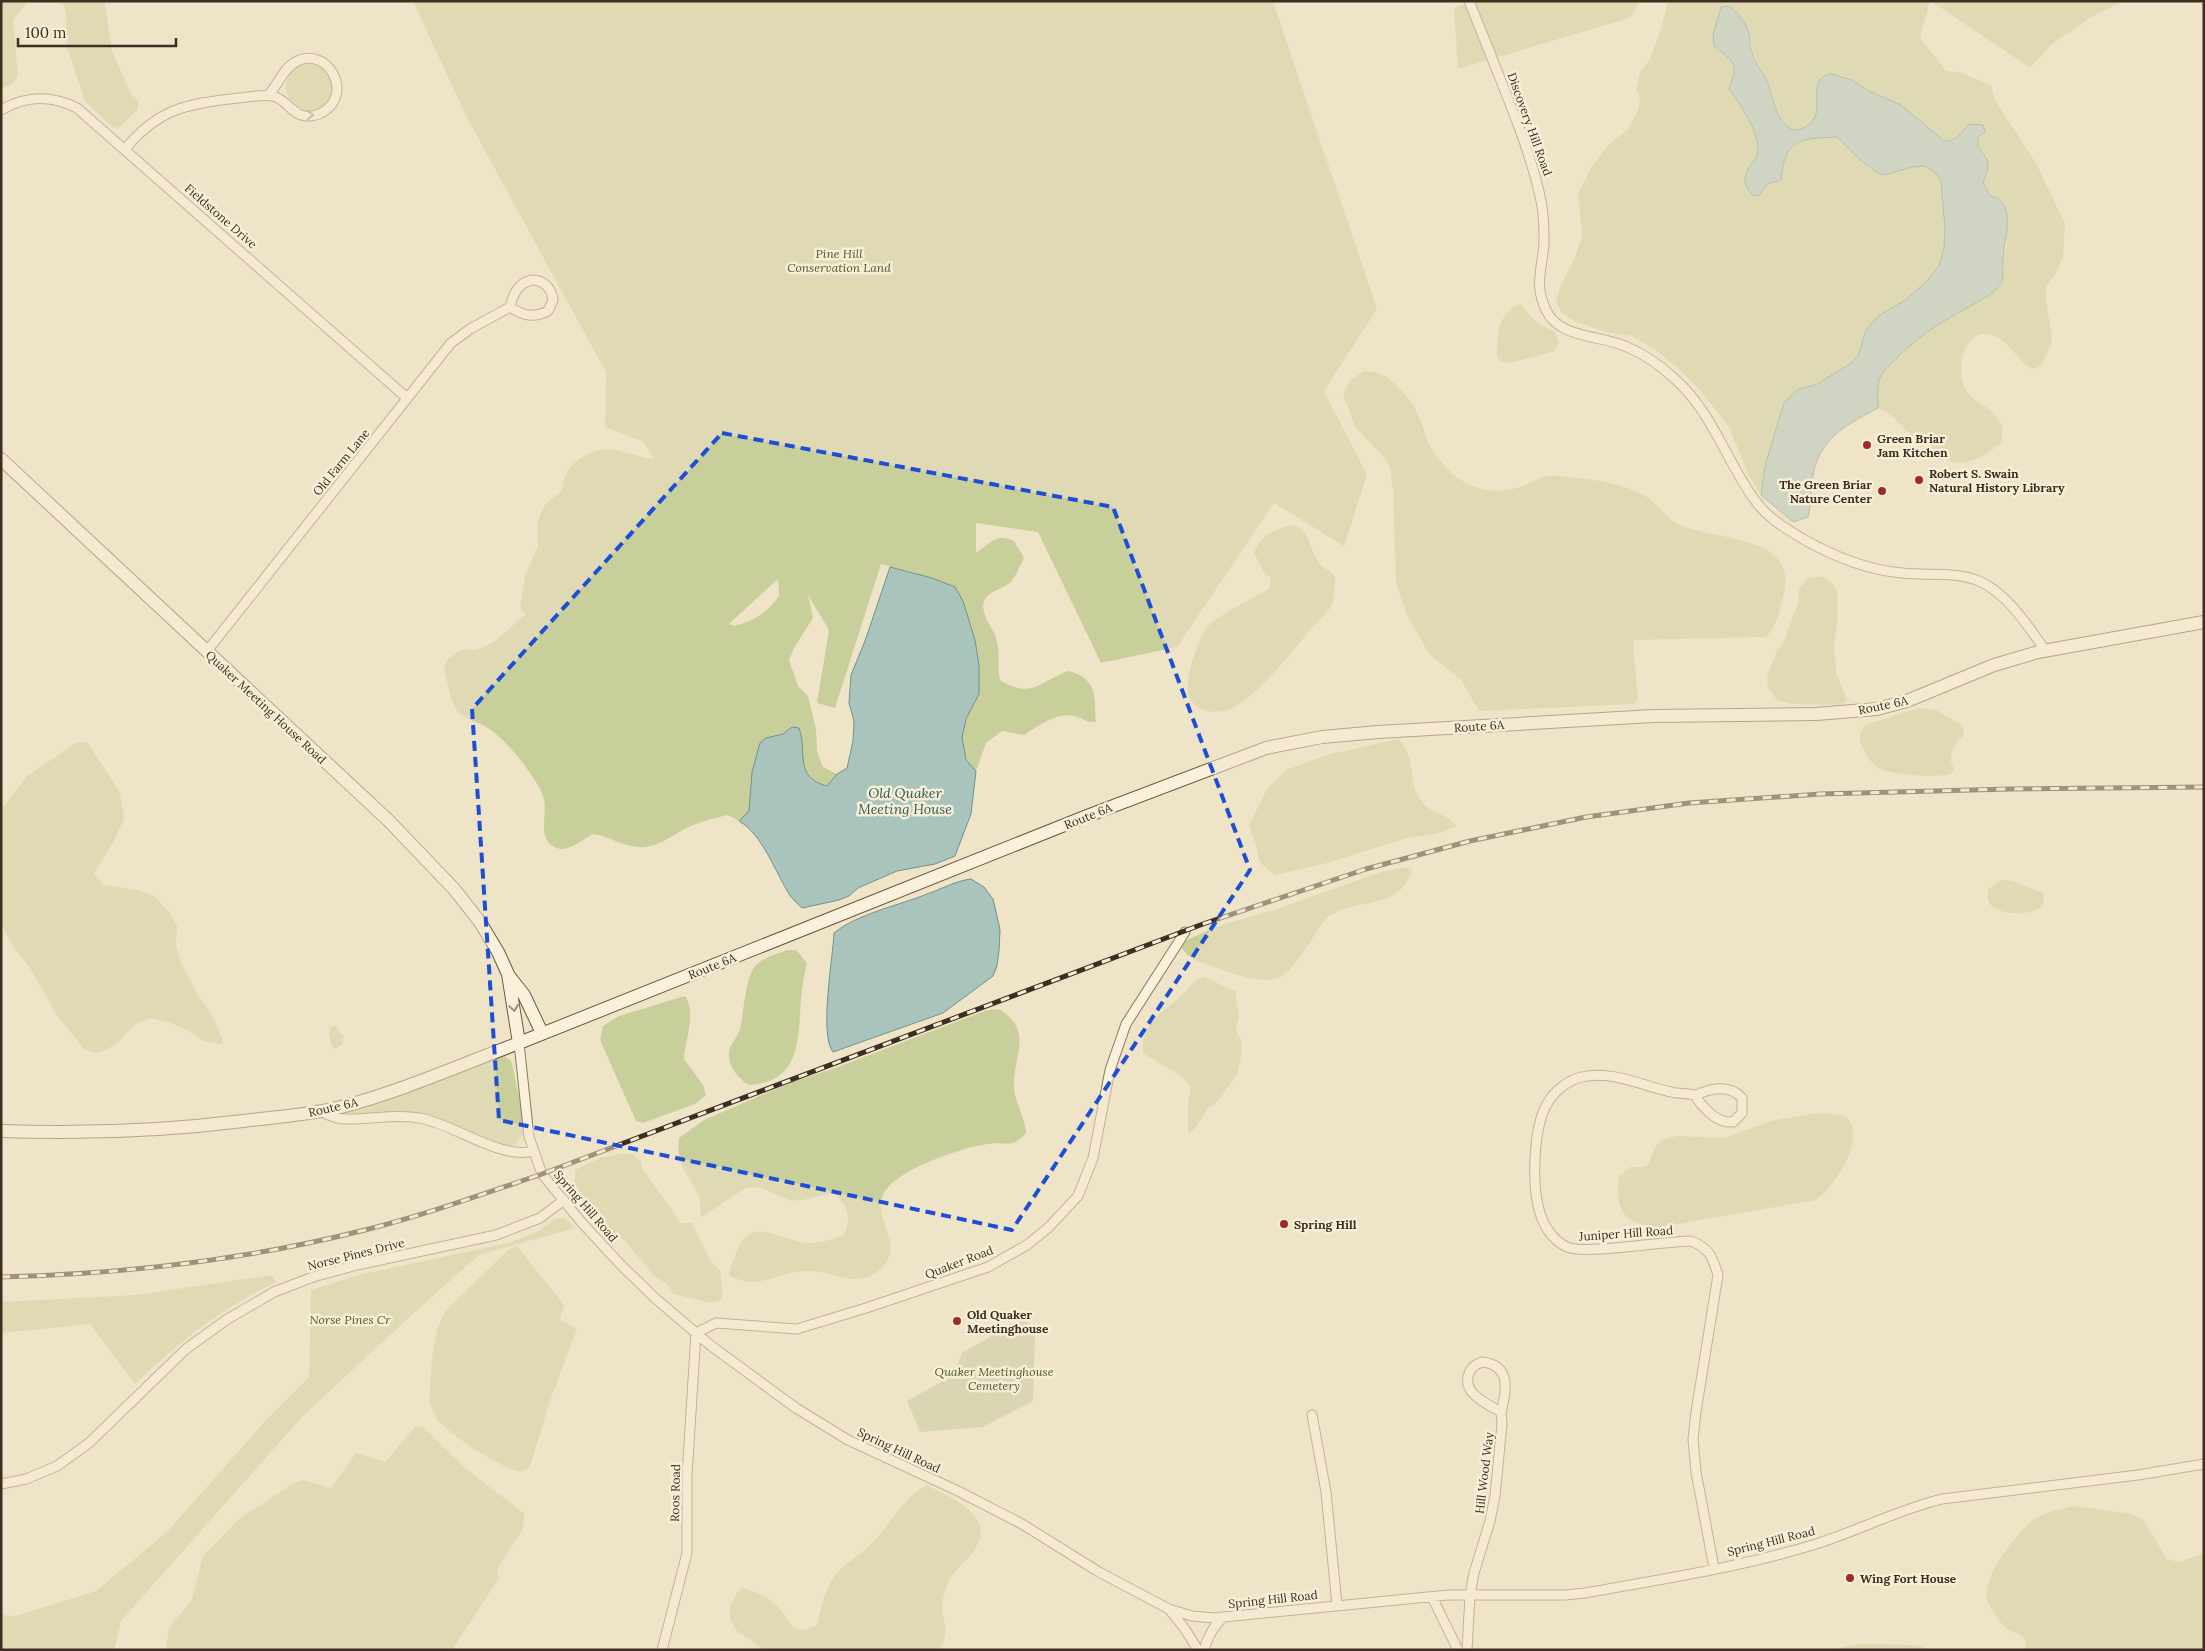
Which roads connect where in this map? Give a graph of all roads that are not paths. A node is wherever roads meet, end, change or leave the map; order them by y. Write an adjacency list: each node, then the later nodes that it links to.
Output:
1 (1468, 1): 9 (street, Discovery Hill Road)
2 (268, 95): 2 (street, one-way to 2); 4 (street)
3 (1, 110): 4 (street, Fieldstone Drive)
4 (126, 149): 6 (street, Fieldstone Drive)
5 (510, 307): 5 (street); 6 (street, Old Farm Lane)
6 (407, 398): 10 (street, Old Farm Lane)
7 (1, 459): 10 (main road, Quaker Meeting House Road)
8 (2204, 622): 9 (main road, Route 6A)
9 (2045, 650): 13 (main road, Route 6A)
10 (207, 651): 12 (main road, Quaker Meeting House Road)
11 (1185, 932): 20 (street, Quaker Road)
12 (508, 974): 13 (main road, Quaker Meeting House Road); 14 (main road, Quaker Meeting House Road, one-way to 14)
13 (542, 1033): 14 (main road, Route 6A)
14 (519, 1043): 16 (main road, Route 6A); 18 (street, Spring Hill Road)
15 (1695, 1096): 15 (street, Juniper Hill Road); 25 (street, Juniper Hill Road)
16 (319, 1111): 17 (main road, Route 6A); 18 (street)
17 (1, 1132)
18 (533, 1151): 19 (street, Spring Hill Road)
19 (564, 1200): 20 (street, Spring Hill Road); 24 (street, Norse Pines Drive)
20 (696, 1333): 29 (street, Spring Hill Road); 31 (street, Roos Road)
21 (1500, 1412): 21 (street, Hill Wood Way); 26 (street, Hill Wood Way)
22 (1312, 1416): 28 (street, Spring Hill Road)
23 (2204, 1464): 25 (street, Spring Hill Road)
24 (1, 1484)
25 (1714, 1568): 26 (street, Spring Hill Road)
26 (1470, 1595): 27 (street, Spring Hill Road); 35 (street, Hill Wood Way)
27 (1432, 1597): 28 (street, Spring Hill Road); 34 (street)
28 (1337, 1605): 30 (street, Spring Hill Road)
29 (1169, 1609): 30 (street, Spring Hill Road); 32 (street)
30 (1222, 1618): 33 (street)
31 (662, 1650)
32 (1198, 1650)
33 (1204, 1650)
34 (1458, 1650)
35 (1467, 1650)

